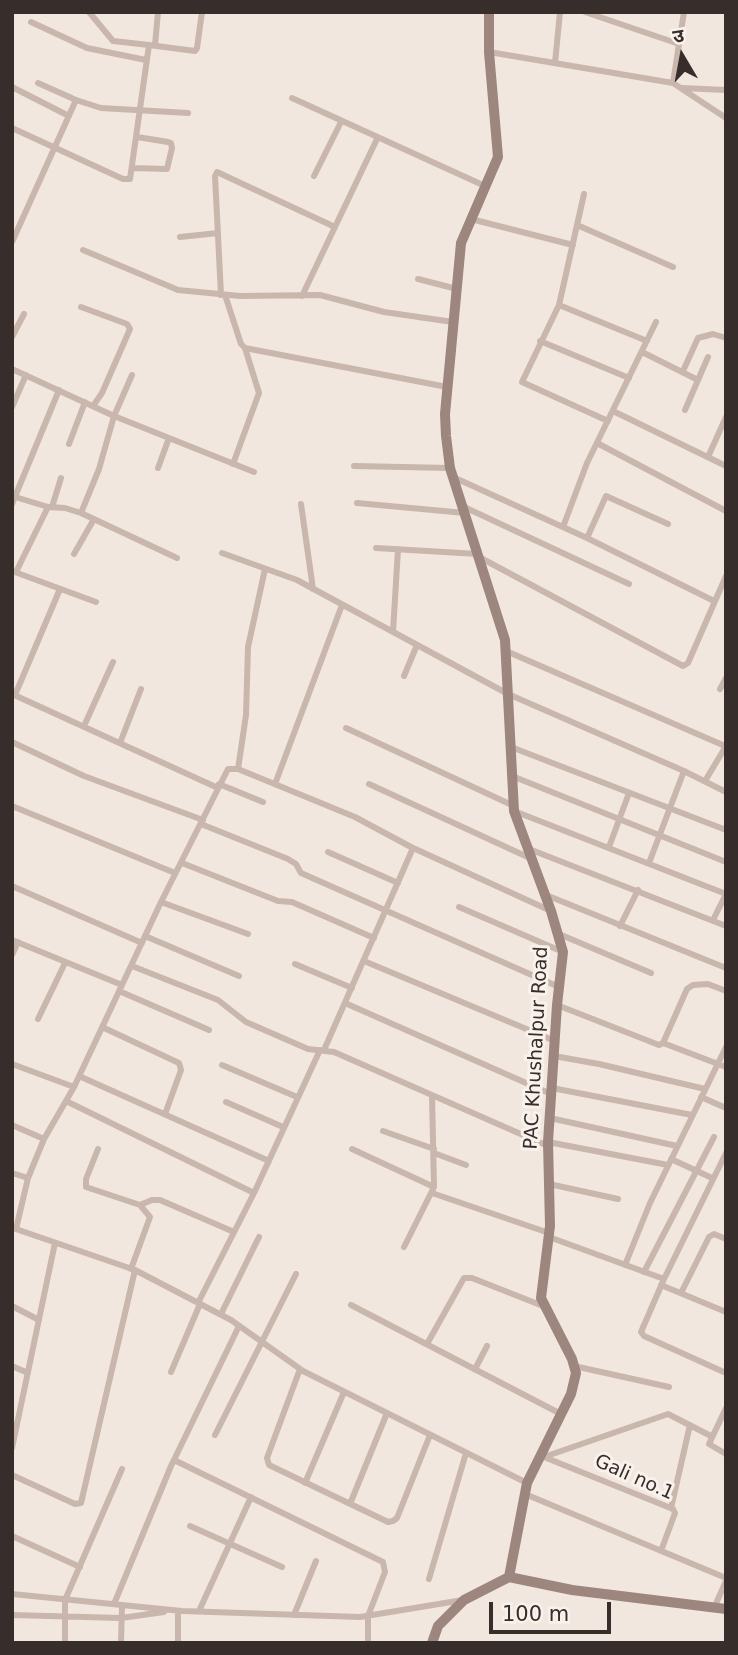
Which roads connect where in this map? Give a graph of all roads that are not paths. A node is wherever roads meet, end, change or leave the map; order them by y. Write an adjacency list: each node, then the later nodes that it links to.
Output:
1 (89, 12): 11 (street)
2 (158, 12): 11 (street)
3 (202, 12): 11 (street)
4 (489, 12): 12 (main road, PAC Khushalpur Road)
5 (560, 12): 14 (street)
6 (585, 12): 8 (street)
7 (684, 12): 10 (street)
8 (597, 14): 10 (street)
9 (31, 22): 13 (street)
10 (679, 44): 16 (street)
11 (152, 45): 13 (street)
12 (489, 52): 14 (street); 33 (main road, PAC Khushalpur Road)
13 (146, 60): 22 (street)
14 (555, 63): 16 (street)
15 (38, 83): 21 (street)
16 (673, 83): 18 (street)
17 (12, 87): 24 (street)
18 (680, 88): 19 (street); 25 (street)
19 (726, 90)
20 (292, 98): 26 (street)
21 (76, 100): 22 (street); 24 (street)
22 (140, 110): 23 (street); 28 (street)
23 (188, 113)
24 (69, 116): 30 (street)
25 (726, 118)
26 (341, 122): 29 (street); 32 (street)
27 (12, 128): 30 (street)
28 (136, 137): 31 (street); 31 (street)
29 (377, 139): 33 (street); 37 (street)
30 (55, 148): 31 (street); 40 (street)
31 (132, 168)
32 (314, 177)
33 (485, 186): 35 (main road, PAC Khushalpur Road)
34 (584, 194): 36 (street)
35 (471, 219): 41 (street); 45 (main road, PAC Khushalpur Road)
36 (577, 225): 41 (street); 43 (street)
37 (335, 227): 38 (street); 47 (street)
38 (218, 233): 39 (street); 46 (street)
39 (180, 237)
40 (13, 238)
41 (573, 245): 48 (street)
42 (83, 250): 46 (street)
43 (673, 267)
44 (418, 279): 45 (street)
45 (457, 289): 51 (main road, PAC Khushalpur Road)
46 (223, 295): 47 (street); 57 (street)
47 (302, 296): 51 (street)
48 (559, 305): 55 (street); 56 (street)
49 (81, 307): 69 (street)
50 (23, 314): 53 (street)
51 (453, 322): 66 (main road, PAC Khushalpur Road)
52 (656, 322): 56 (street)
53 (12, 337)
54 (726, 338): 61 (street)
55 (541, 341): 64 (street); 75 (street)
56 (647, 341): 58 (street)
57 (245, 348): 66 (street); 80 (street)
58 (642, 352): 61 (street); 64 (street)
59 (708, 357): 65 (street)
60 (12, 369): 63 (street)
61 (683, 371): 65 (street)
62 (132, 375): 73 (street)
63 (26, 376): 67 (street); 70 (street)
64 (629, 378): 72 (street)
65 (698, 380): 71 (street)
66 (447, 387): 85 (main road, PAC Khushalpur Road)
67 (59, 390): 68 (street); 87 (street)
68 (85, 402): 69 (street); 78 (street)
69 (93, 406): 73 (street)
70 (12, 407)
71 (685, 410)
72 (613, 411): 75 (street); 79 (street)
73 (114, 416): 76 (street); 93 (street)
74 (726, 417): 79 (street)
75 (608, 421): 77 (street)
76 (169, 438): 80 (street); 83 (street)
77 (597, 443): 92 (street); 96 (street)
78 (69, 444)
79 (708, 457): 82 (street)
80 (233, 464): 84 (street)
81 (354, 466): 85 (street)
82 (726, 466)
83 (158, 468)
84 (254, 472)
85 (452, 472): 91 (main road, PAC Khushalpur Road); 96 (street)
86 (61, 478): 90 (street)
87 (13, 499): 90 (street)
88 (357, 503): 91 (street)
89 (301, 504): 109 (street)
90 (50, 507): 93 (street); 105 (street)
91 (464, 510): 102 (main road, PAC Khushalpur Road); 107 (street)
92 (726, 511)
93 (81, 513): 94 (street)
94 (94, 519): 101 (street); 103 (street)
95 (668, 524): 97 (street)
96 (563, 527): 97 (street)
97 (587, 538): 110 (street)
98 (376, 548): 99 (street)
99 (398, 549): 102 (street); 113 (street)
100 (222, 553): 104 (street)
101 (74, 554)
102 (478, 556): 110 (street); 115 (main road, PAC Khushalpur Road)
103 (177, 558)
104 (265, 569): 109 (street); 129 (street)
105 (14, 572): 108 (street)
106 (726, 576): 110 (street)
107 (629, 584)
108 (60, 589): 111 (street); 121 (street)
109 (313, 589): 112 (street)
110 (714, 601)
111 (96, 602)
112 (342, 605): 113 (street); 133 (street)
113 (393, 632): 114 (street)
114 (417, 645): 117 (street); 122 (street)
115 (505, 651): 122 (main road, PAC Khushalpur Road); 127 (street)
116 (113, 662): 123 (street)
117 (404, 676)
118 (726, 678): 120 (street)
119 (141, 689): 126 (street)
120 (720, 689)
121 (14, 694): 123 (street)
122 (508, 694): 128 (main road, PAC Khushalpur Road); 130 (street)
123 (84, 726): 126 (street)
124 (346, 728): 140 (street)
125 (12, 741): 143 (street)
126 (120, 743): 135 (street)
127 (726, 746): 132 (street)
128 (511, 747): 131 (main road, PAC Khushalpur Road); 137 (street)
129 (238, 769): 133 (street); 135 (street)
130 (684, 771): 132 (street); 141 (street)
131 (512, 776): 140 (main road, PAC Khushalpur Road); 142 (street)
132 (705, 781): 136 (street)
133 (275, 784): 147 (street)
134 (369, 784): 149 (street)
135 (218, 786): 138 (street); 143 (street)
136 (726, 792)
137 (629, 793): 141 (street); 142 (street)
138 (263, 802)
139 (12, 806): 153 (street)
140 (514, 808): 146 (street); 149 (main road, PAC Khushalpur Road)
141 (670, 808): 144 (street); 145 (street)
142 (620, 820): 145 (street); 146 (street)
143 (202, 822): 151 (street); 161 (street)
144 (726, 830)
145 (659, 836): 150 (street); 152 (street)
146 (610, 847): 152 (street)
147 (413, 848): 154 (street); 162 (street)
148 (328, 852): 154 (street)
149 (530, 854): 156 (street); 158 (main road, PAC Khushalpur Road)
150 (726, 862)
151 (182, 863): 153 (street); 168 (street)
152 (649, 863): 157 (street)
153 (175, 873): 159 (street)
154 (398, 883): 161 (street)
155 (12, 886): 169 (street)
156 (638, 890): 163 (street); 164 (street)
157 (726, 894): 163 (street)
158 (546, 895): 162 (main road, PAC Khushalpur Road); 164 (street)
159 (161, 902): 166 (street); 169 (street)
160 (459, 907): 171 (street)
161 (386, 911): 168 (street); 180 (street)
162 (551, 911): 167 (main road, PAC Khushalpur Road)
163 (713, 920): 165 (street)
164 (620, 926): 177 (street)
165 (726, 926)
166 (248, 934)
167 (559, 934): 171 (main road, PAC Khushalpur Road); 178 (street)
168 (374, 938): 173 (street)
169 (144, 940): 176 (street); 179 (street)
170 (15, 941): 172 (street); 174 (street)
171 (563, 952): 180 (main road, PAC Khushalpur Road)
172 (12, 955)
173 (364, 961): 182 (street); 189 (street)
174 (65, 963): 181 (street); 186 (street)
175 (295, 964): 182 (street)
176 (132, 966): 181 (street); 192 (street)
177 (726, 968)
178 (651, 973)
179 (239, 976)
180 (559, 987): 185 (main road, PAC Khushalpur Road)
181 (120, 988): 187 (street); 188 (street)
182 (352, 988): 184 (street)
183 (726, 991): 190 (street)
184 (345, 1003): 192 (street); 201 (street)
185 (557, 1005): 189 (main road, PAC Khushalpur Road); 190 (street)
186 (38, 1019)
187 (102, 1027): 198 (street); 208 (street)
188 (209, 1030)
189 (555, 1041): 193 (main road, PAC Khushalpur Road)
190 (663, 1043): 194 (street)
191 (726, 1047): 194 (street)
192 (322, 1050): 202 (street); 203 (street)
193 (554, 1056): 200 (street); 201 (main road, PAC Khushalpur Road)
194 (718, 1063): 197 (street); 200 (street)
195 (12, 1064): 199 (street)
196 (222, 1065): 203 (street)
197 (726, 1067)
198 (79, 1076): 199 (street); 208 (street)
199 (74, 1087): 205 (street)
200 (705, 1089): 204 (street)
201 (552, 1091): 209 (street); 210 (main road, PAC Khushalpur Road)
202 (432, 1095): 216 (street); 220 (street)
203 (297, 1097): 212 (street)
204 (701, 1097): 207 (street); 209 (street)
205 (66, 1101): 215 (street); 231 (street)
206 (226, 1102): 212 (street)
207 (726, 1108)
208 (165, 1114): 222 (street)
209 (692, 1115): 217 (street)
210 (550, 1118): 216 (main road, PAC Khushalpur Road); 217 (street)
211 (12, 1125): 215 (street)
212 (283, 1127): 222 (street)
213 (383, 1131): 220 (street)
214 (714, 1136): 225 (street)
215 (44, 1139): 227 (street)
216 (548, 1144): 223 (street); 229 (main road, PAC Khushalpur Road)
217 (677, 1146): 223 (street)
218 (98, 1149): 233 (street)
219 (352, 1149): 230 (street)
220 (434, 1151): 224 (street); 230 (street)
221 (726, 1153): 228 (street)
222 (270, 1161): 231 (street)
223 (670, 1162): 225 (street); 241 (street)
224 (466, 1165)
225 (695, 1171): 228 (street); 243 (street)
226 (12, 1173): 227 (street)
227 (28, 1178): 234 (street)
228 (712, 1178): 245 (street)
229 (549, 1184): 232 (street); 236 (main road, PAC Khushalpur Road)
230 (433, 1190): 236 (street); 240 (street)
231 (254, 1193): 235 (street)
232 (618, 1199)
233 (140, 1205): 235 (street); 242 (street)
234 (14, 1228): 239 (street)
235 (234, 1232): 247 (street)
236 (549, 1235): 241 (street); 250 (main road, PAC Khushalpur Road)
237 (259, 1237): 252 (street)
238 (725, 1238): 246 (street)
239 (55, 1243): 242 (street); 253 (street)
240 (404, 1247)
241 (625, 1265): 243 (street)
242 (133, 1270): 247 (street); 281 (street)
243 (644, 1272): 245 (street)
244 (296, 1273): 255 (street)
245 (662, 1282): 246 (street); 264 (street)
246 (681, 1293): 251 (street)
247 (199, 1303): 252 (street); 262 (street)
248 (12, 1306): 253 (street)
249 (351, 1306): 256 (street)
250 (543, 1306): 256 (street); 259 (main road, PAC Khushalpur Road)
251 (726, 1312)
252 (220, 1314): 254 (street)
253 (40, 1320): 263 (street)
254 (239, 1326): 255 (street); 279 (street)
255 (261, 1341): 260 (street); 272 (street)
256 (427, 1345): 261 (street)
257 (487, 1346): 261 (street)
258 (12, 1366): 263 (street)
259 (574, 1366): 265 (street); 269 (main road)
260 (300, 1369): 266 (street); 282 (street)
261 (475, 1369): 269 (street)
262 (171, 1372)
263 (28, 1373): 270 (street)
264 (726, 1373)
265 (669, 1387)
266 (344, 1392): 268 (street); 282 (street)
267 (726, 1408): 274 (street)
268 (387, 1413): 273 (street); 285 (street)
269 (561, 1414): 278 (main road)
270 (15, 1420): 275 (street)
271 (690, 1425): 274 (street); 278 (street); 286 (street)
272 (215, 1435)
273 (430, 1435): 276 (street); 285 (street)
274 (711, 1436): 277 (street)
275 (12, 1447)
276 (466, 1453): 283 (street); 295 (street)
277 (726, 1454)
278 (541, 1458): 283 (main road); 286 (street, Gali no.1)
279 (174, 1460): 284 (street); 300 (street)
280 (122, 1469): 292 (street)
281 (12, 1475)
282 (305, 1483): 285 (street)
283 (526, 1489): 290 (street); 294 (main road)
284 (251, 1497): 289 (street); 307 (street)
285 (350, 1504)
286 (671, 1508): 290 (street, Gali no.1)
287 (190, 1526): 289 (street)
288 (12, 1536): 292 (street)
289 (229, 1544): 293 (street); 304 (street)
290 (661, 1550): 296 (street)
291 (316, 1561): 306 (street)
292 (79, 1567): 298 (street)
293 (282, 1567)
294 (509, 1577): 299 (main road); 301 (main road)
295 (429, 1580)
296 (726, 1580): 301 (street)
297 (12, 1594): 298 (street)
298 (65, 1600): 300 (street); 308 (street)
299 (464, 1600): 307 (street); 314 (main road)
300 (118, 1605): 303 (street); 309 (street)
301 (714, 1608): 302 (main road)
302 (726, 1609)
303 (176, 1610): 304 (street); 309 (street); 312 (street)
304 (199, 1611): 306 (street)
305 (12, 1615): 308 (street)
306 (294, 1615): 307 (street)
307 (368, 1616): 313 (street)
308 (65, 1617): 309 (street); 310 (street)
309 (121, 1618): 311 (street)
310 (65, 1643)
311 (121, 1643)
312 (178, 1643)
313 (368, 1643)
314 (432, 1643)

